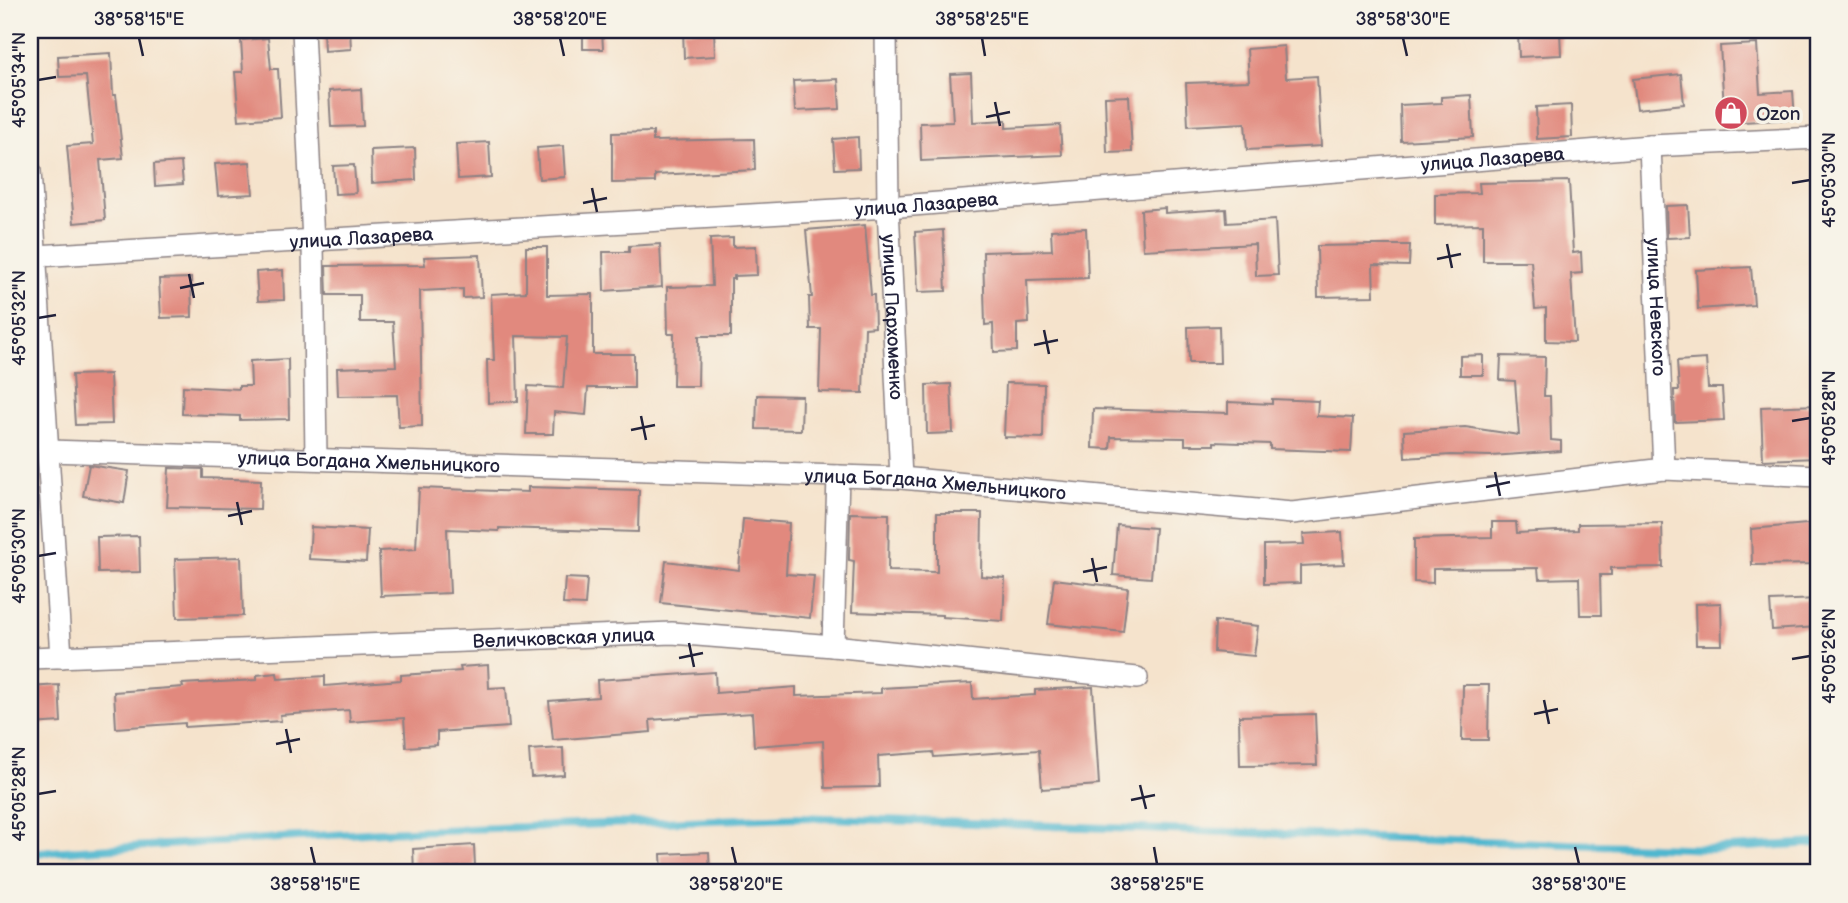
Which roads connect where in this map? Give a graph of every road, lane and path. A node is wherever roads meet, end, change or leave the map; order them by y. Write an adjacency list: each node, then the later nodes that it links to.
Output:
1 (303, 30): 7 (street)
2 (886, 30): 6 (street, улица Пархоменко)
3 (1818, 138): 4 (street, улица Лазарева)
4 (1650, 146): 6 (street, улица Лазарева); 11 (street, улица Невского)
5 (30, 171): 8 (street)
6 (888, 207): 7 (street, улица Лазарева); 14 (street, улица Пархоменко)
7 (313, 242): 8 (street, улица Лазарева); 10 (street)
8 (36, 257): 9 (street)
9 (49, 451): 10 (street, улица Богдана Хмельницкого); 16 (street)
10 (316, 458): 12 (street, улица Богдана Хмельницкого)
11 (1664, 469): 13 (street, улица Богдана Хмельницкого); 14 (street, улица Богдана Хмельницкого)
12 (838, 476): 14 (street, улица Богдана Хмельницкого); 15 (street)
13 (1818, 477)
14 (901, 478)
15 (833, 646): 16 (street, Величковская улица); 18 (street, Величковская улица)
16 (61, 657): 17 (street, Величковская улица)
17 (30, 658)
18 (1137, 678)

